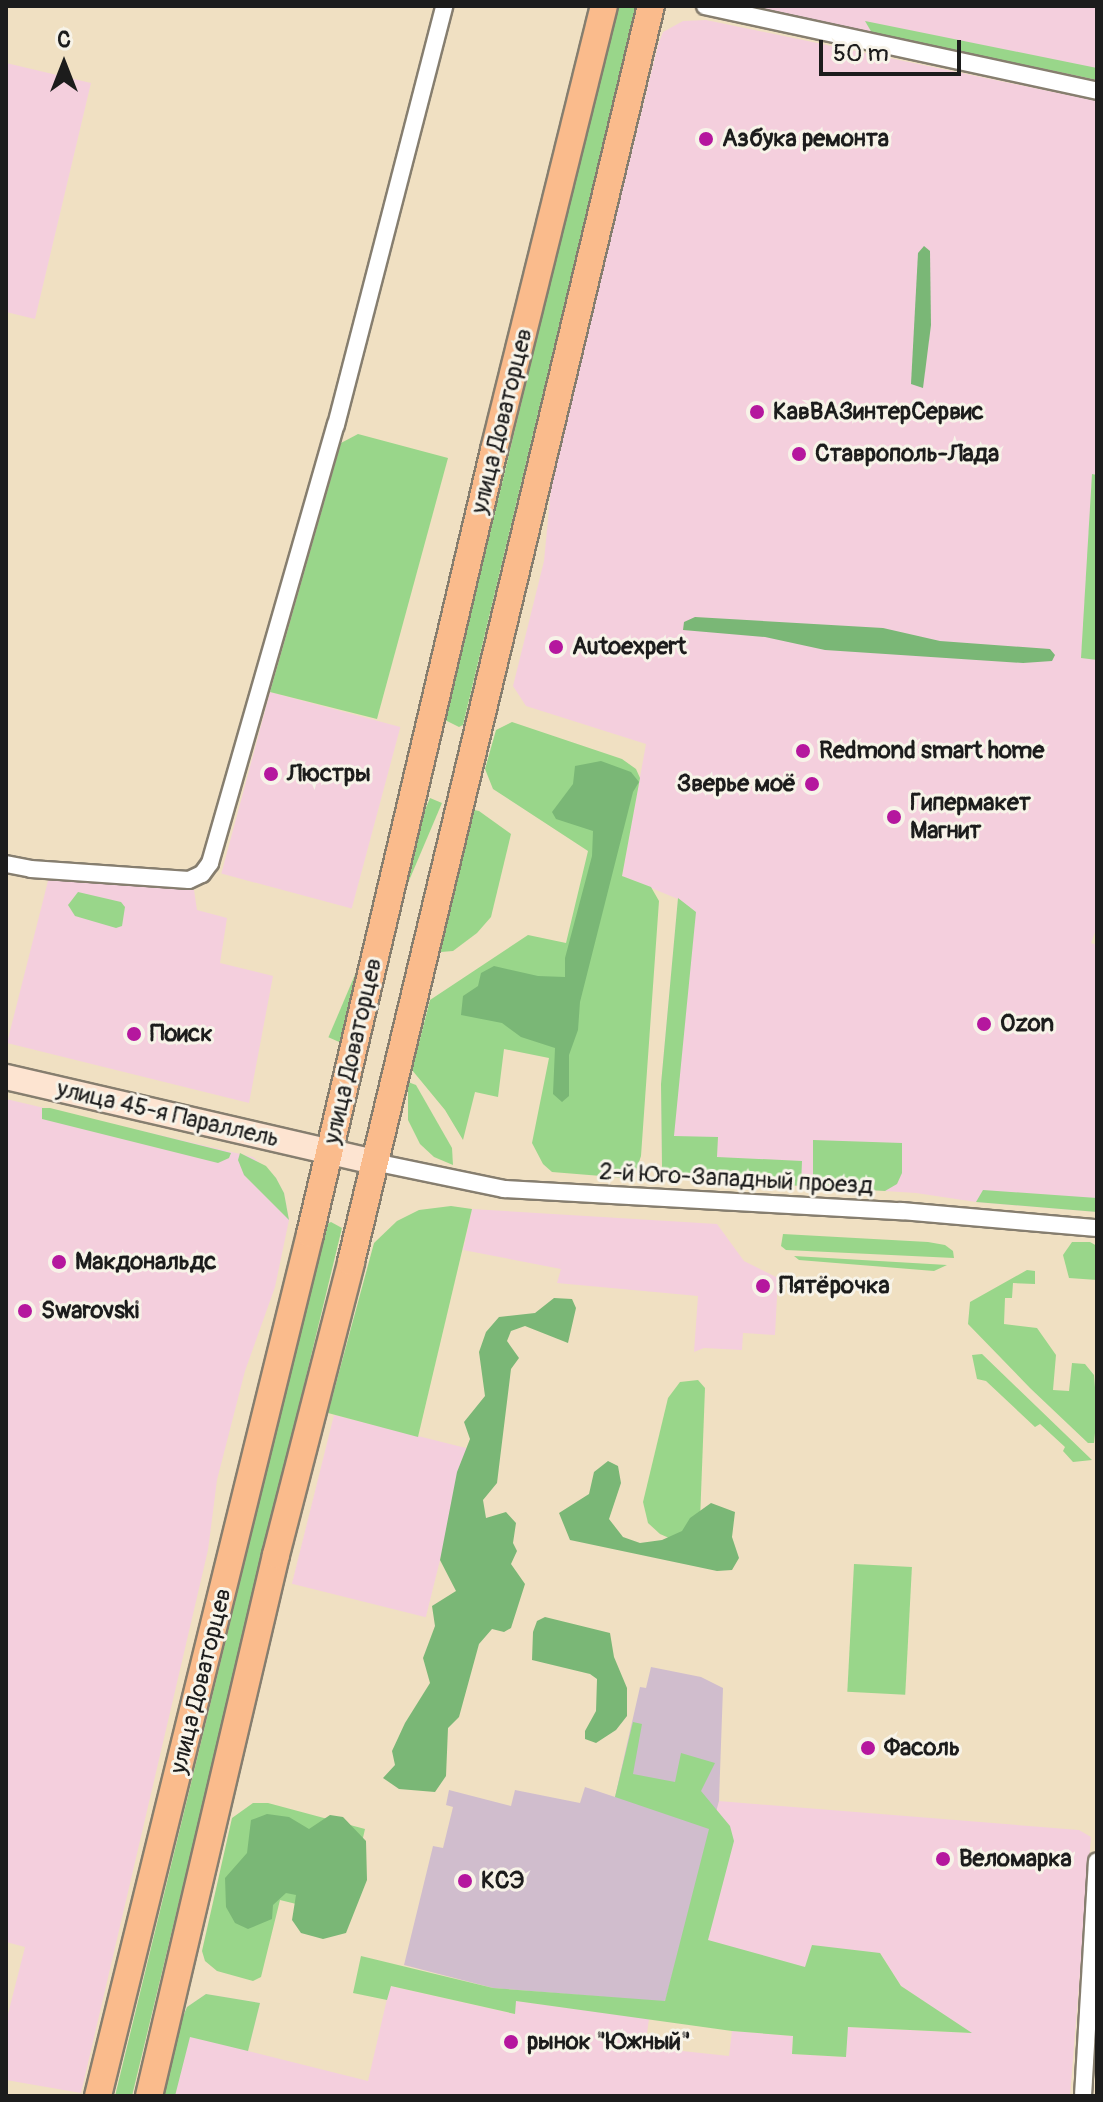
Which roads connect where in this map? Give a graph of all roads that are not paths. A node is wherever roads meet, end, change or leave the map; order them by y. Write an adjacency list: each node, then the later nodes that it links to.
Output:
1 (444, 6): 6 (street)
2 (604, 6): 8 (main road, улица Доваторцев)
3 (651, 6): 9 (main road, улица Доваторцев)
4 (705, 6): 5 (street)
5 (1097, 91)
6 (6, 864)
7 (6, 1077): 8 (main road, улица 45-я Параллель)
8 (330, 1151): 9 (main road, улица 45-я Параллель); 12 (main road, улица Доваторцев)
9 (374, 1162): 10 (street, 2-й Юго-Западный проезд); 13 (main road, улица Доваторцев)
10 (1097, 1228)
11 (1097, 1861): 14 (street)
12 (98, 2096)
13 (149, 2096)
14 (1083, 2096)

